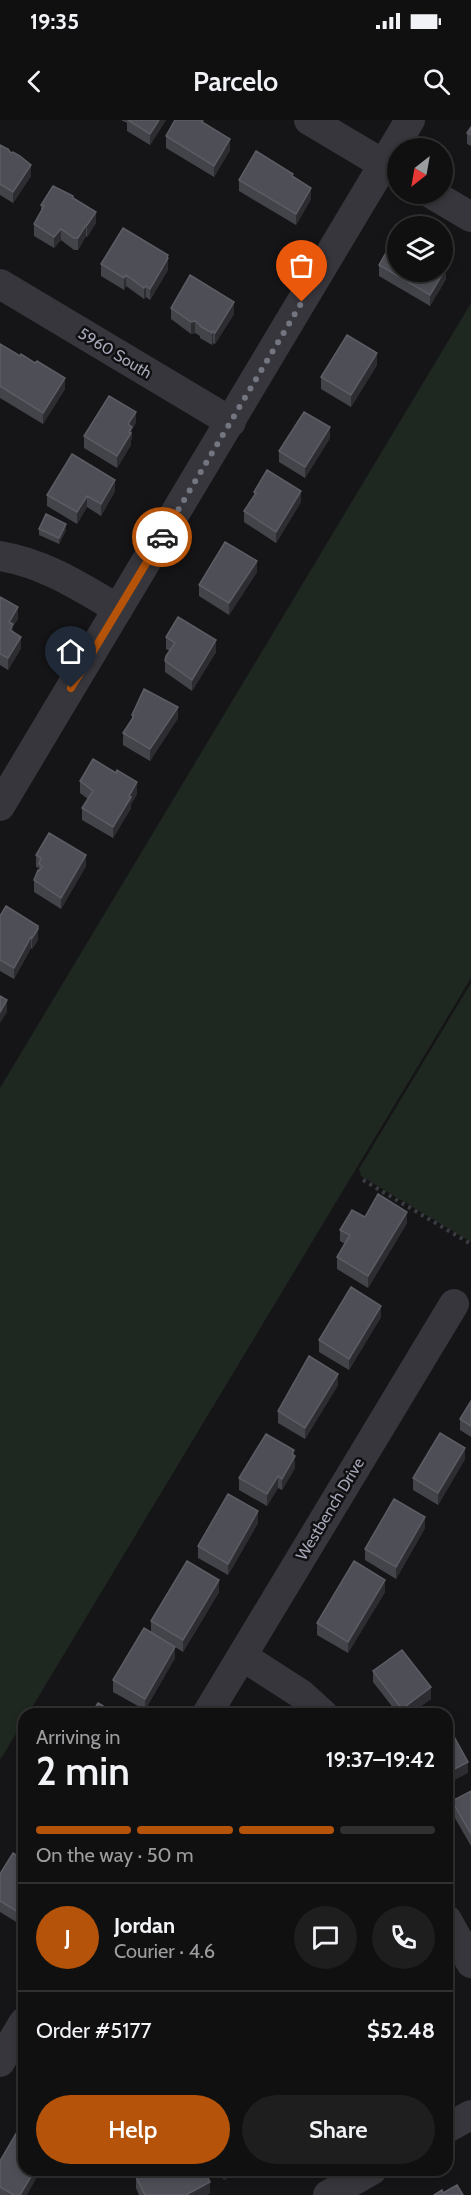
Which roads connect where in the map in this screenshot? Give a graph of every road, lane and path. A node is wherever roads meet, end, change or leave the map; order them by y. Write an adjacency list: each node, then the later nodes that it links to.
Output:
1 (309, 120): 4 (street)
2 (410, 120): 3 (street)
3 (403, 138)
4 (387, 167)
5 (387, 174): 9 (street)
6 (449, 204): 7 (street)
7 (471, 217)
8 (0, 284): 9 (street, 5960 South)
9 (231, 422): 11 (street)
10 (0, 556): 11 (street)
11 (118, 609): 12 (street)
12 (0, 806)
13 (363, 1180): 14 (path)
14 (471, 1244)
15 (454, 1304): 16 (street, Westbench Drive)
16 (242, 1656): 17 (street, Westbench Drive); 18 (street)
17 (211, 1708)
18 (316, 1708)
19 (453, 1931): 20 (street)
20 (471, 1963)
21 (18, 2032): 22 (street)
22 (0, 2061)
23 (471, 2115): 24 (street)
24 (453, 2125)
25 (361, 2176): 26 (street)
26 (328, 2195)

